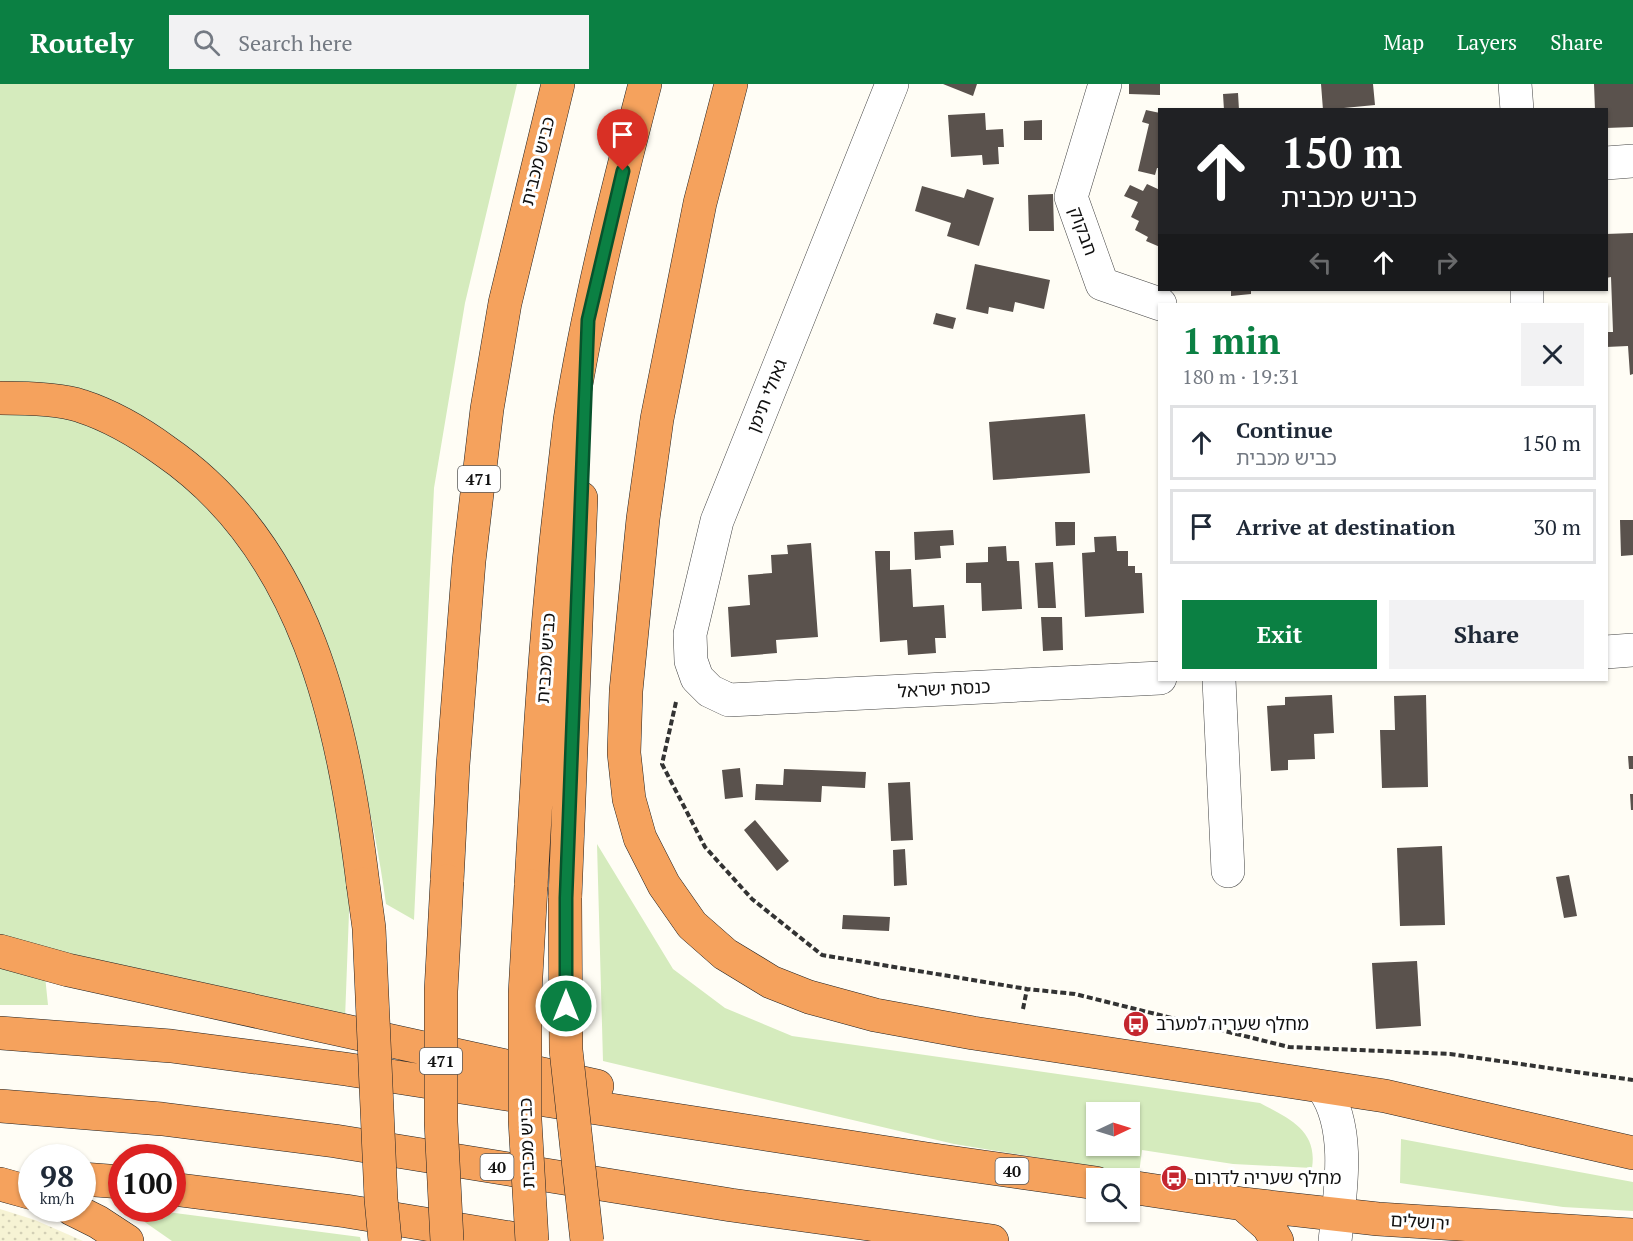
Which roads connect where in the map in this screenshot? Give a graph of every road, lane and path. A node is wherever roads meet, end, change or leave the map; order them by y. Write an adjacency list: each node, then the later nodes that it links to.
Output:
1 (558, 84): 40 (highway, כביש מכבית / 471, bridge)
2 (645, 84): 11 (highway, כביש מכבית)
3 (731, 84): 23 (highway)
4 (892, 84): 17 (street, גאולי תימן)
5 (1105, 84): 10 (street, חבקוק)
6 (1515, 84): 7 (street)
7 (1517, 108)
8 (1633, 162): 9 (street)
9 (1608, 163)
10 (1158, 303)
11 (588, 320): 41 (highway, כביש מכבית, bridge); 42 (highway, bridge)
12 (0, 398): 39 (highway, bridge)
13 (1633, 650): 14 (street)
14 (1608, 652)
15 (1158, 678): 17 (street, כנסת ישראל)
16 (1219, 681): 19 (street)
17 (729, 700)
18 (675, 704): 22 (path)
19 (1228, 871)
20 (0, 951): 26 (highway)
21 (0, 1033): 26 (highway, 40)
22 (1633, 1080)
23 (1323, 1088): 25 (highway); 36 (street)
24 (0, 1106): 43 (highway, 40)
25 (1633, 1153)
26 (927, 1159): 29 (highway, 40)
27 (0, 1175): 28 (highway)
28 (18, 1176)
29 (1086, 1182)
30 (0, 1184): 31 (highway)
31 (18, 1188)
32 (1140, 1188): 34 (highway, ירושלים)
33 (186, 1191): 41 (highway)
34 (1243, 1203): 36 (highway, ירושלים); 44 (highway)
35 (96, 1221): 38 (highway)
36 (1336, 1228): 37 (highway, ירושלים)
37 (1633, 1235)
38 (128, 1241)
39 (385, 1241)
40 (447, 1241)
41 (531, 1241)
42 (587, 1241)
43 (992, 1241)
44 (1278, 1241)

